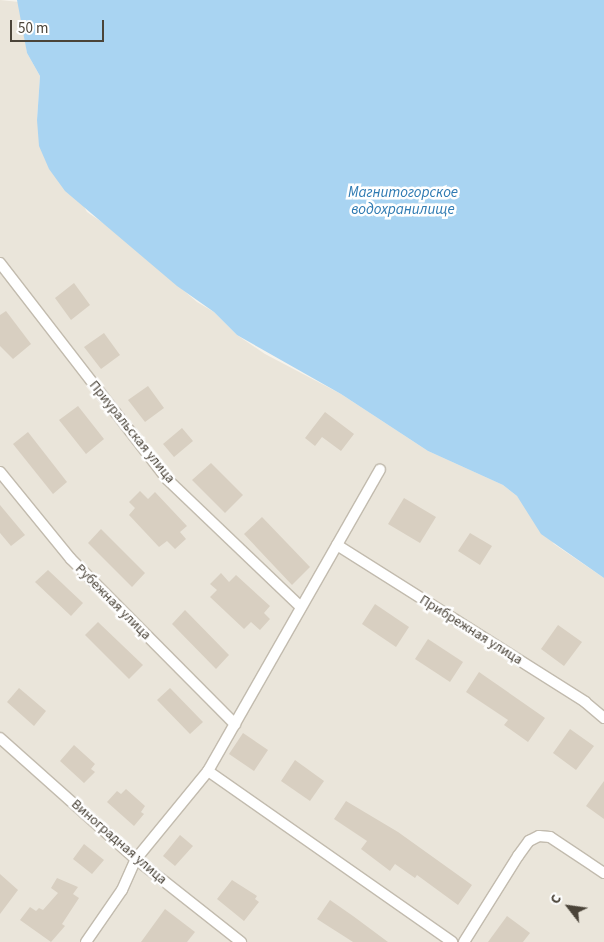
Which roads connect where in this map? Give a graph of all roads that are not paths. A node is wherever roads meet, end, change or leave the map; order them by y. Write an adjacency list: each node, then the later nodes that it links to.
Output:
1 (0, 264): 5 (street, Приуральская улица)
2 (380, 470): 4 (street)
3 (0, 472): 7 (street, Рубежная улица)
4 (337, 545): 5 (street); 6 (street, Прибрежная улица)
5 (301, 607): 7 (street)
6 (604, 718)
7 (235, 724): 9 (street)
8 (0, 738): 10 (street, Виноградная улица)
9 (208, 771): 10 (street); 14 (street)
10 (136, 859): 12 (street); 13 (street, Виноградная улица)
11 (604, 873): 15 (street)
12 (86, 942)
13 (241, 942)
14 (452, 942)
15 (464, 942)

